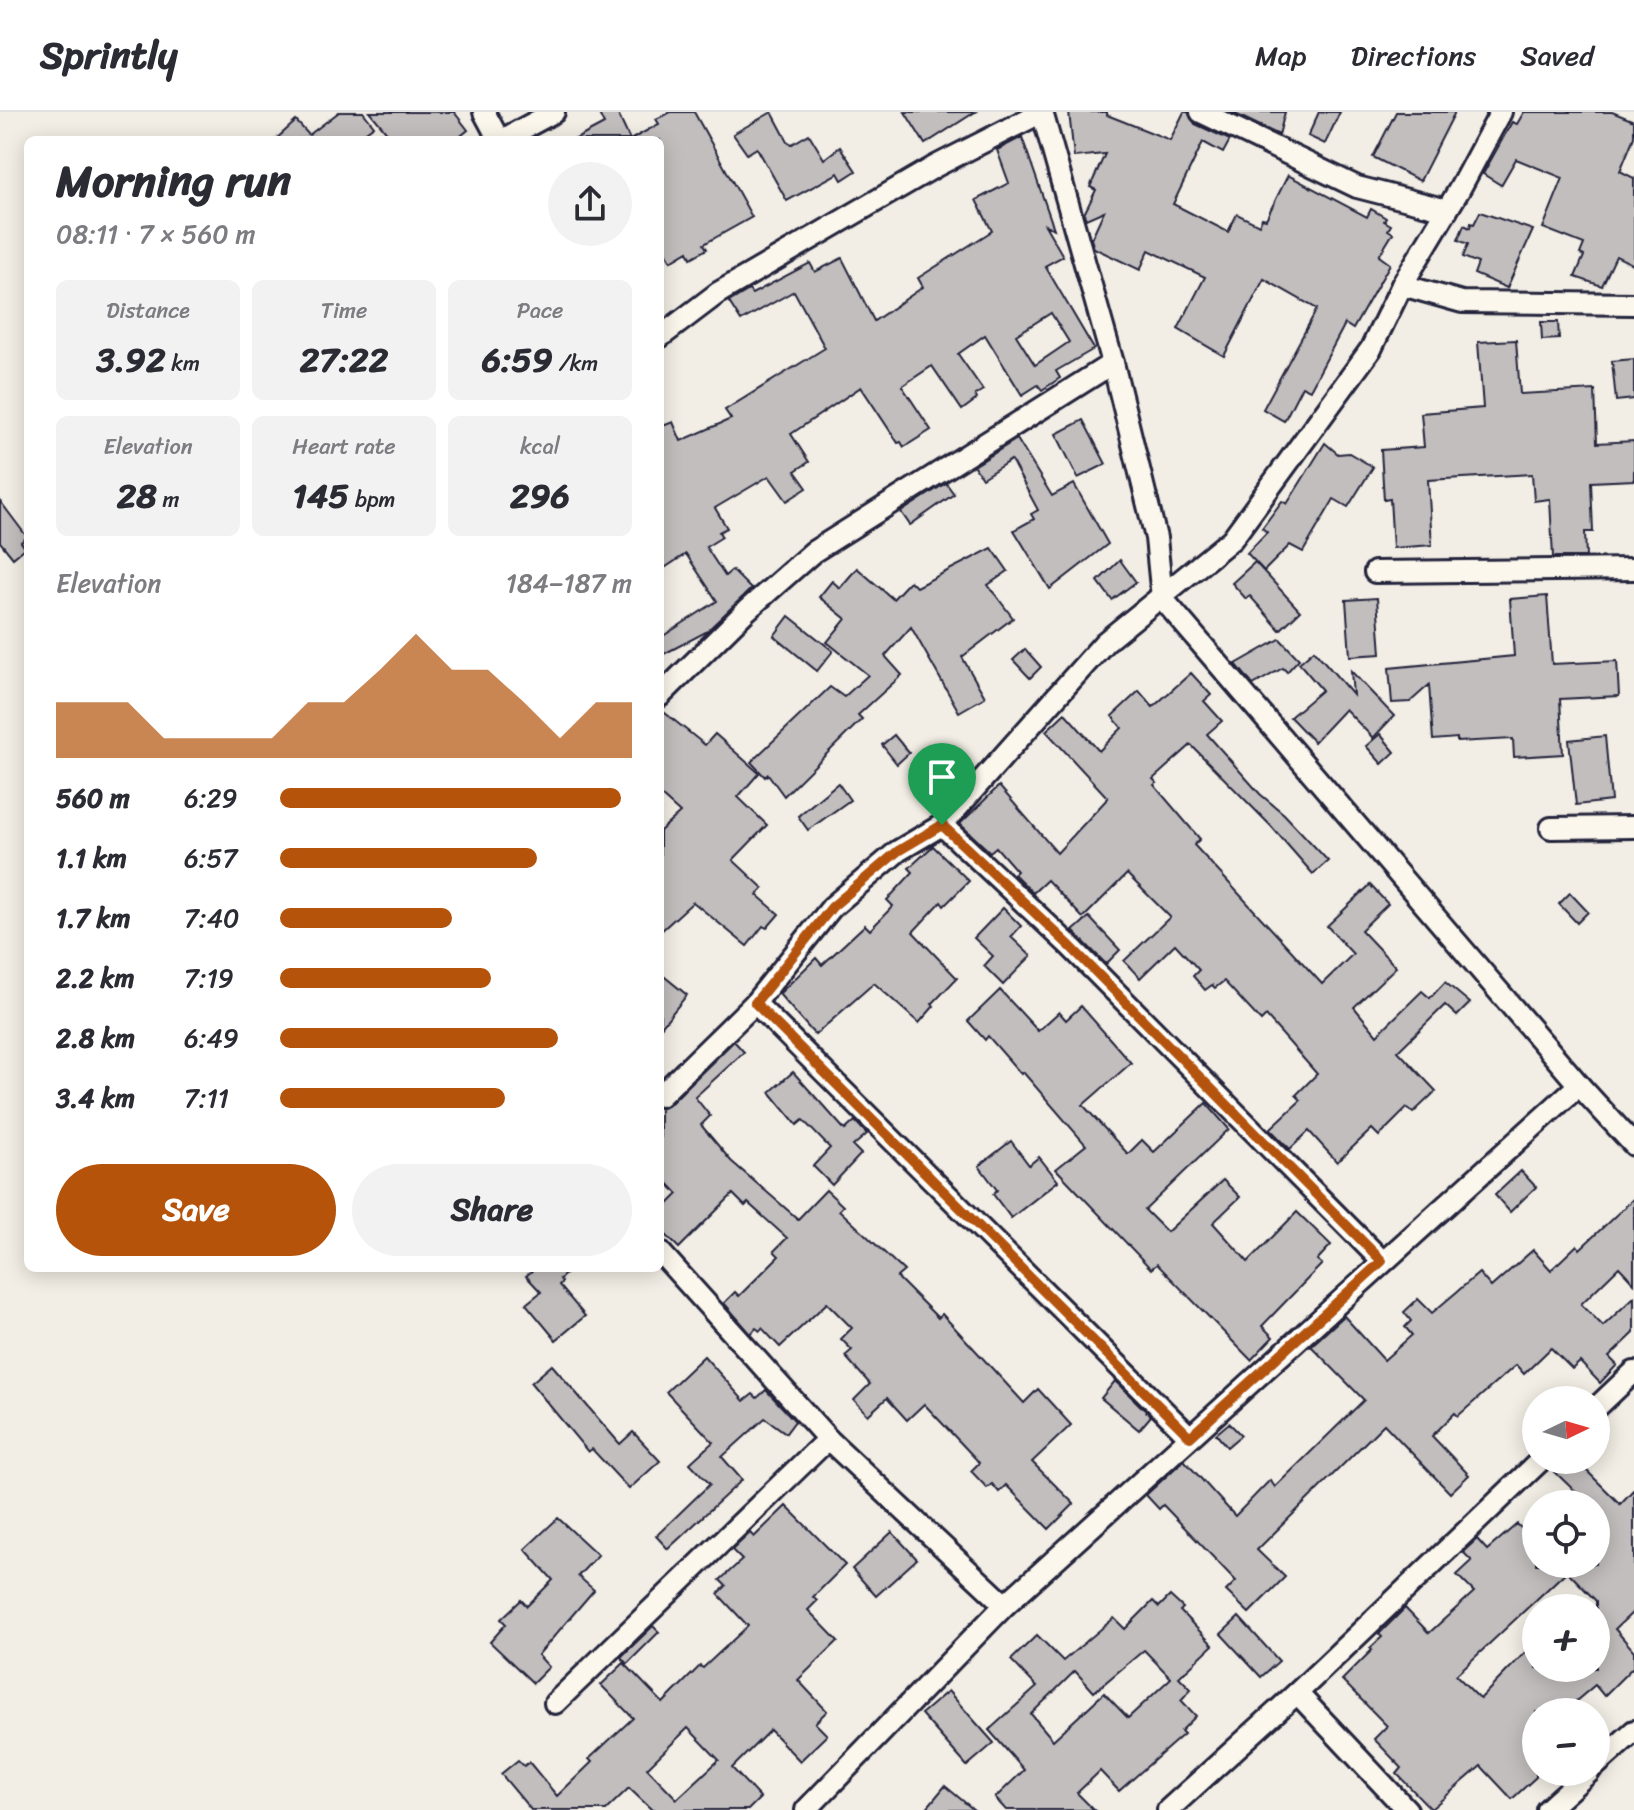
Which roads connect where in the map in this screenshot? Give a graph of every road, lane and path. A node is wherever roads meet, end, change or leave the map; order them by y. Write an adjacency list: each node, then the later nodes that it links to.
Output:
1 (484, 112): 6 (street)
2 (554, 112): 7 (street)
3 (1042, 112): 11 (street); 12 (street)
4 (1201, 112): 8 (street)
5 (1501, 112): 8 (street)
6 (499, 136)
7 (509, 136)
8 (1447, 210): 9 (street)
9 (1402, 285): 10 (street); 15 (street)
10 (1634, 304)
11 (664, 334)
12 (1113, 363): 15 (street); 16 (street)
13 (1634, 569): 14 (street)
14 (1375, 572)
15 (1162, 598): 17 (street); 21 (street)
16 (664, 692)
17 (942, 825): 20 (street); 25 (street)
18 (1634, 827): 19 (street)
19 (1551, 828)
20 (755, 1003): 22 (street); 28 (street)
21 (1579, 1085): 23 (street); 25 (street)
22 (664, 1092)
23 (1634, 1145)
24 (664, 1256): 29 (street)
25 (1382, 1261): 28 (street)
26 (1634, 1372): 27 (street)
27 (1610, 1395)
28 (1190, 1437): 31 (street)
29 (828, 1439): 31 (street); 33 (street)
30 (1526, 1474): 32 (street)
31 (1005, 1605): 37 (street)
32 (1297, 1693): 38 (street); 39 (street)
33 (555, 1703)
34 (1634, 1731): 35 (street)
35 (1610, 1752)
36 (1574, 1786): 40 (street)
37 (806, 1810)
38 (1168, 1810)
39 (1407, 1810)
40 (1547, 1810)

